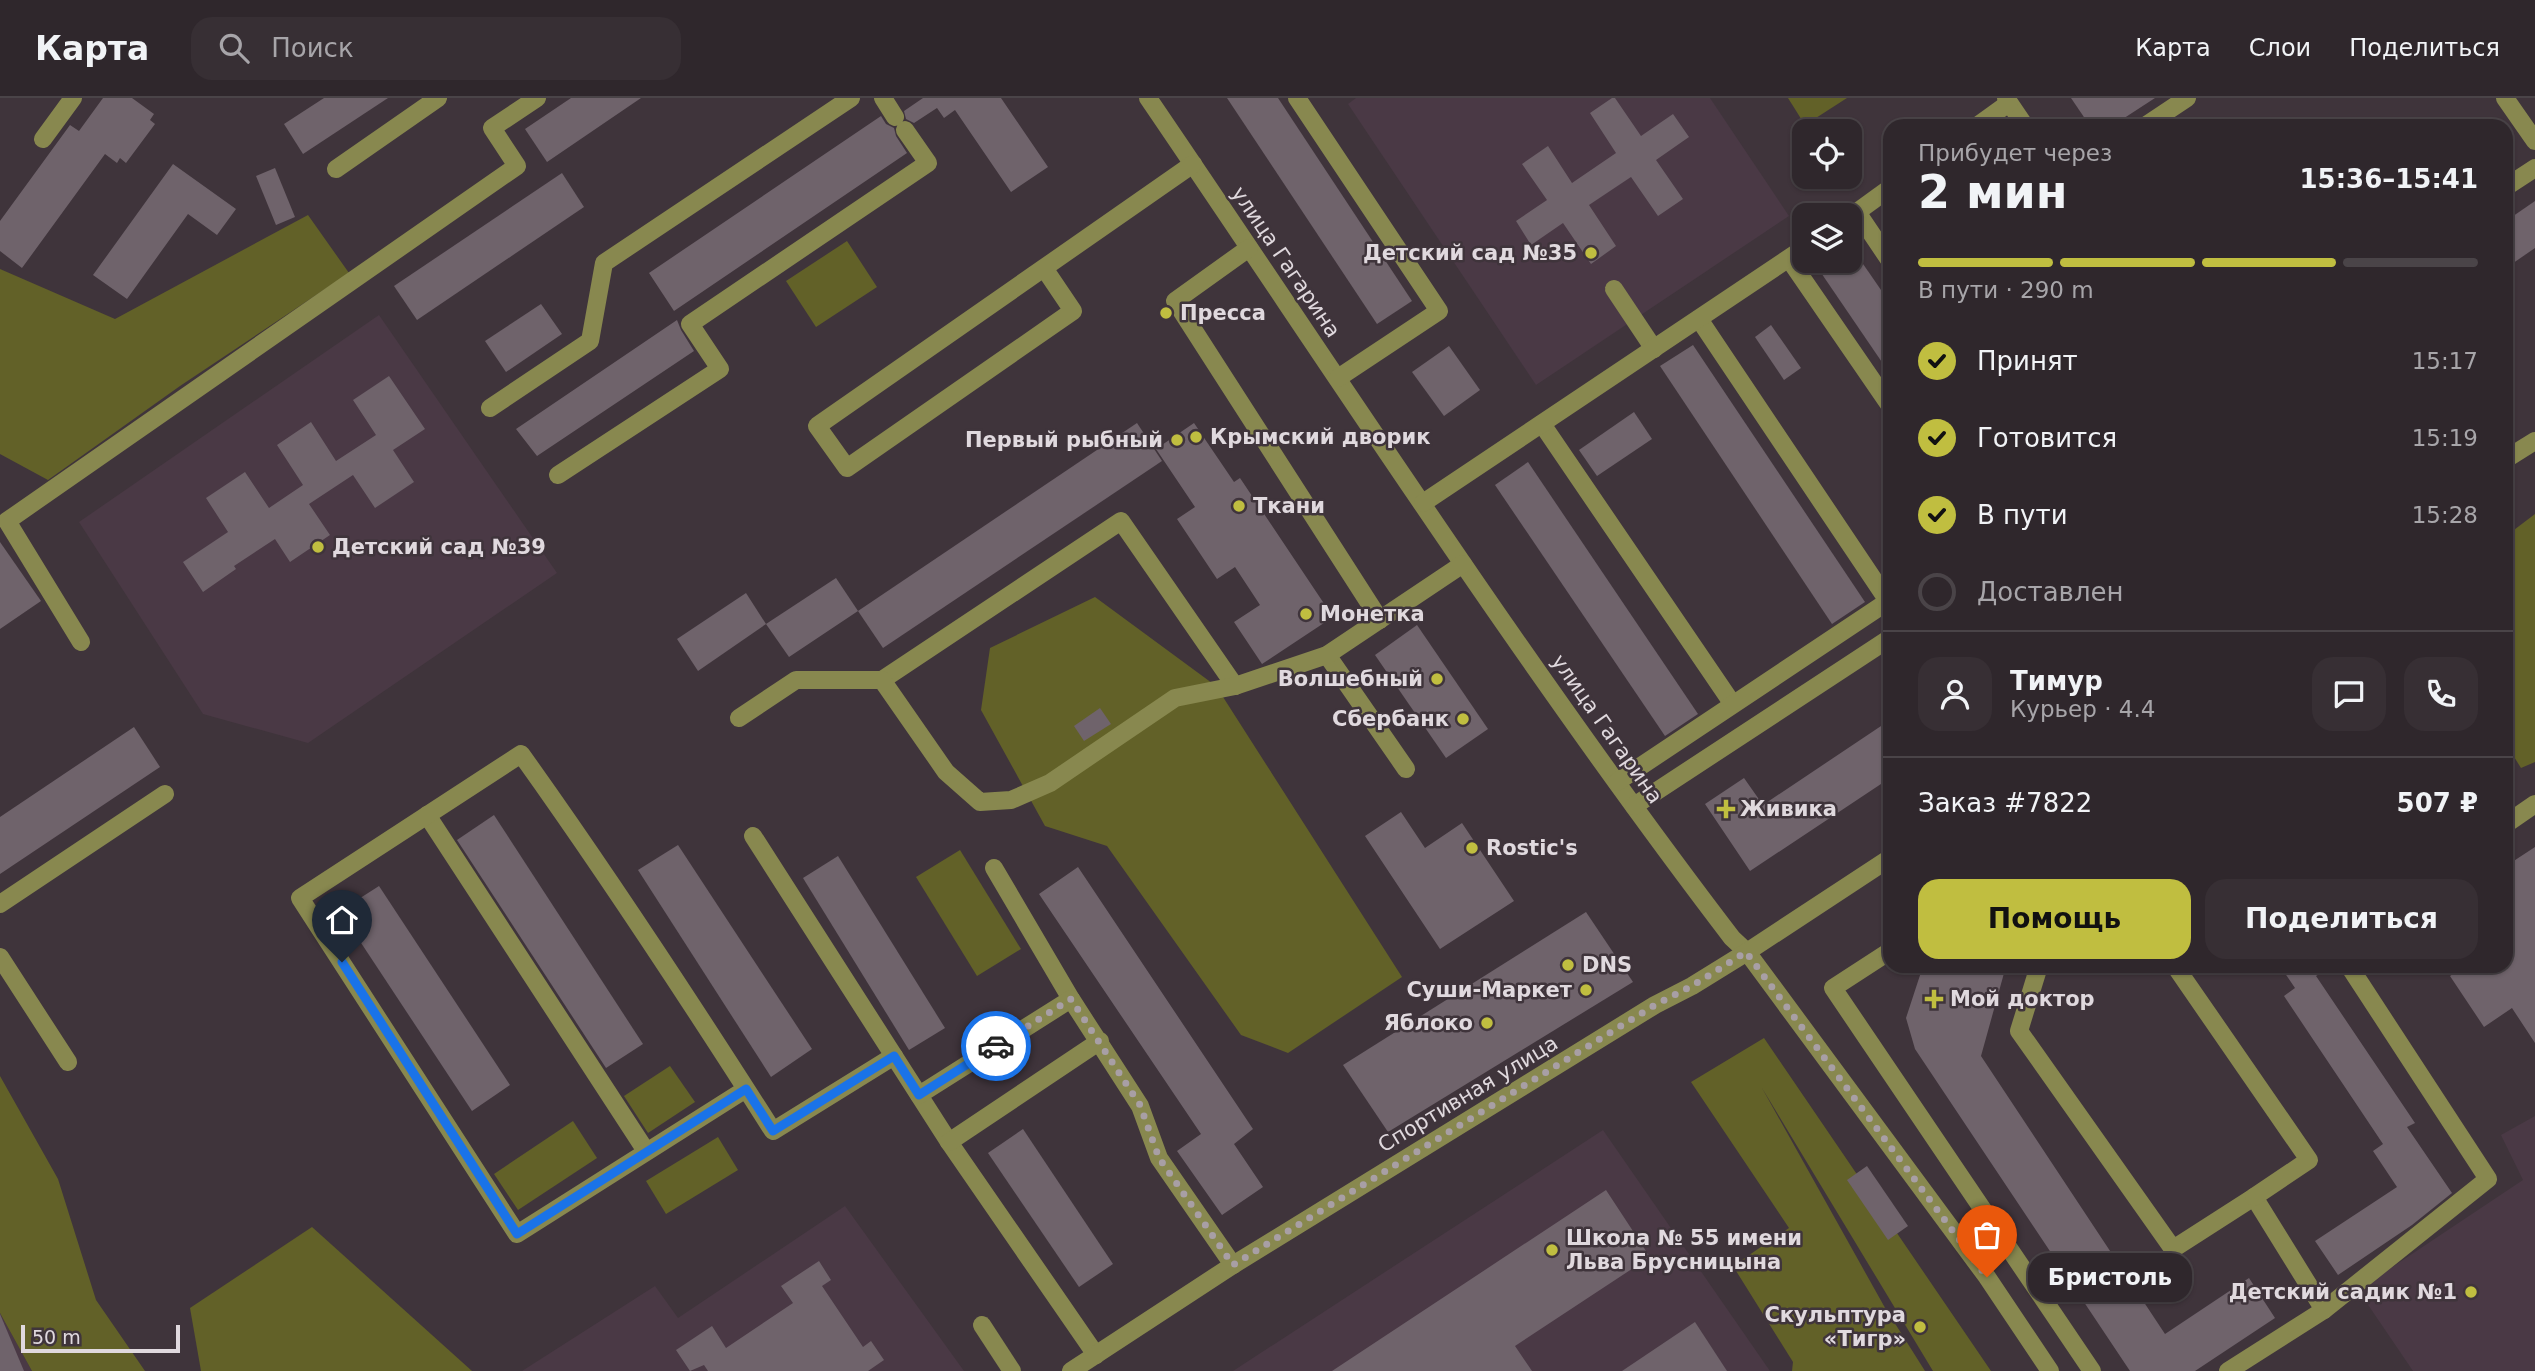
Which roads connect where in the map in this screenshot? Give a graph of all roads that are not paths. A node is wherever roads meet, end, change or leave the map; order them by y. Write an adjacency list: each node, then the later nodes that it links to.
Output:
1 (73, 98): 14 (street)
2 (438, 98): 18 (street)
3 (537, 98): 43 (street)
4 (851, 98): 33 (street)
5 (883, 98): 37 (street)
6 (1147, 98): 16 (street, улица Гагарина)
7 (1297, 98): 31 (street)
8 (2188, 98): 13 (street)
9 (2505, 98): 15 (street)
10 (2007, 100): 11 (street); 12 (street)
11 (1985, 119)
12 (2020, 119)
13 (2156, 119)
14 (43, 139)
15 (2535, 141)
16 (1193, 164): 23 (street, улица Гагарина); 27 (street)
17 (2535, 168): 19 (street)
18 (336, 169)
19 (2513, 182)
20 (1883, 193): 21 (street)
21 (1862, 208)
22 (1862, 225): 24 (street)
23 (1250, 248): 31 (street, улица Гагарина); 42 (street)
24 (1883, 252)
25 (1792, 256): 26 (street)
26 (1788, 259): 29 (street); 32 (street)
27 (1044, 268): 27 (street)
28 (1614, 289): 30 (street)
29 (1699, 319): 30 (street); 40 (street)
30 (1654, 349): 34 (street)
31 (1338, 378): 38 (street, улица Гагарина)
32 (1883, 396)
33 (490, 408)
34 (1542, 424): 38 (street); 48 (street)
35 (2535, 441): 36 (street)
36 (2513, 455)
37 (558, 475)
38 (1423, 503): 39 (street, улица Гагарина)
39 (1463, 564): 42 (street); 51 (street, улица Гагарина)
40 (1883, 591)
41 (1883, 604): 48 (street)
42 (1380, 620): 45 (street)
43 (81, 642)
44 (1883, 643): 54 (street)
45 (1326, 655): 47 (street); 50 (street)
46 (881, 680): 47 (street); 47 (street); 49 (street)
47 (1235, 686)
48 (1732, 703): 51 (street)
49 (739, 718)
50 (1406, 769)
51 (1617, 782): 54 (street, улица Гагарина)
52 (165, 794): 60 (street)
53 (2535, 804): 56 (street)
54 (1634, 806): 61 (street, улица Гагарина)
55 (428, 815): 71 (street); 74 (street); 74 (street)
56 (2513, 819)
57 (753, 836): 69 (street)
58 (1883, 864): 61 (street, Спортивная улица)
59 (994, 868): 67 (street)
60 (0, 904)
61 (1746, 952): 76 (street, Спортивная улица); 83 (street, улица Гагарина)
62 (1883, 956): 84 (street)
63 (0, 957): 70 (street)
64 (2037, 973): 75 (street)
65 (2180, 973): 75 (street)
66 (2354, 973): 77 (street)
67 (1071, 999): 68 (street); 72 (street)
68 (1100, 1041): 73 (street); 76 (street)
69 (894, 1056): 71 (street); 72 (street)
70 (68, 1062)
71 (746, 1089): 74 (street)
72 (919, 1095): 73 (street)
73 (949, 1142): 79 (street)
74 (646, 1151)
75 (2254, 1197): 77 (street)
76 (1233, 1265): 79 (street, Спортивная улица)
77 (2324, 1310): 80 (street)
78 (982, 1325): 81 (street)
79 (1096, 1355): 82 (street, Спортивная улица)
80 (2257, 1363): 85 (street)
81 (1012, 1371)
82 (1071, 1371)
83 (2050, 1371)
84 (2092, 1371)
85 (2228, 1371)

